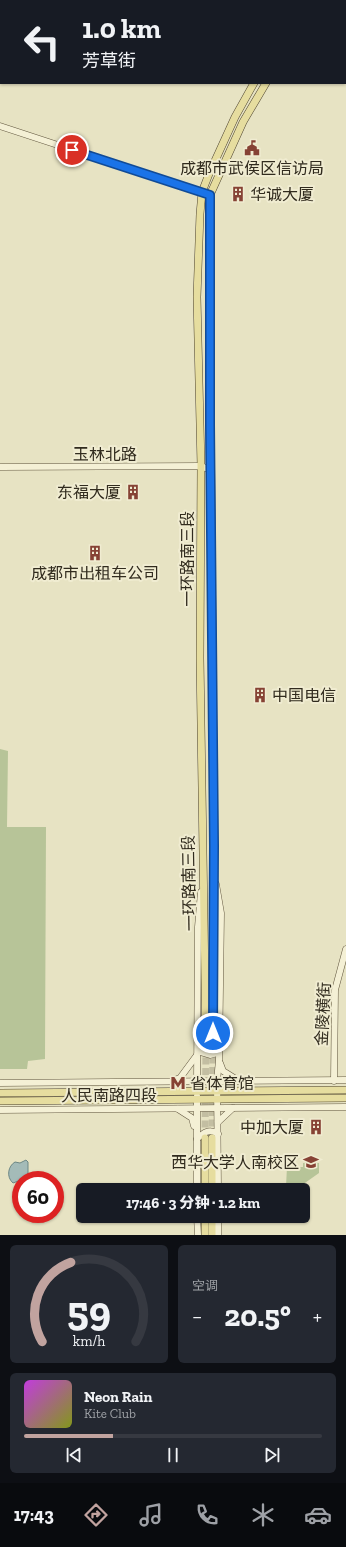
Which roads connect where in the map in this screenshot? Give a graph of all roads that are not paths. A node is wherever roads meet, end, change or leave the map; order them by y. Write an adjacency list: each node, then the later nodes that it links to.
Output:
1 (253, 84): 4 (main road, 一环路南三段)
2 (265, 84): 5 (main road, 一环路南三段)
3 (0, 126): 4 (street)
4 (202, 192): 5 (street); 6 (main road, 一环路南三段)
5 (210, 195): 8 (main road, 一环路南三段)
6 (201, 466): 7 (street, 玉林北路); 8 (street, 玉林北路); 9 (main road, 一环路南三段)
7 (0, 467)
8 (210, 470): 10 (main road, 一环路南三段)
9 (201, 542): 10 (main road); 11 (main road, 一环路南三段)
10 (211, 542): 14 (main road, 一环路南三段)
11 (203, 860): 13 (street); 14 (main road, 一环路南三段)
12 (346, 949): 19 (street, 金陵横街)
13 (198, 1046): 14 (street); 15 (street)
14 (213, 1047): 16 (street)
15 (198, 1054): 20 (street); 21 (street)
16 (219, 1060): 18 (street); 22 (street)
17 (346, 1080): 19 (street, 人民南路四段)
18 (240, 1081): 19 (street, 人民南路四段); 22 (street, 人民南路四段)
19 (334, 1081)
20 (170, 1082): 21 (street, 人民南路四段); 23 (street, 人民南路四段)
21 (197, 1082): 22 (street, 人民南路四段); 27 (street)
22 (218, 1082): 25 (street)
23 (0, 1083)
24 (346, 1090): 25 (main road)
25 (217, 1091): 27 (main road); 29 (street)
26 (0, 1093): 27 (main road, 人民南路四段)
27 (197, 1095): 29 (main road, 人民南路四段); 30 (main road, 人民南路四段); 33 (street)
28 (346, 1098): 29 (main road, 人民南路四段)
29 (218, 1099): 34 (street)
30 (0, 1101)
31 (346, 1107): 35 (street, 人民南路四段)
32 (177, 1108): 33 (street, 人民南路四段); 36 (street, 人民南路四段); 38 (street)
33 (196, 1108): 34 (street, 人民南路四段); 38 (street)
34 (218, 1108): 35 (street, 人民南路四段); 37 (street)
35 (233, 1108): 37 (street)
36 (0, 1110)
37 (218, 1122): 39 (street)
38 (197, 1136): 39 (street); 40 (street)
39 (212, 1136): 41 (main road); 42 (main road); 43 (street)
40 (197, 1183)
41 (206, 1183)
42 (212, 1183)
43 (217, 1183)
44 (197, 1223): 48 (street)
45 (205, 1223): 49 (main road)
46 (212, 1223): 50 (main road)
47 (218, 1223): 51 (street)
48 (198, 1235)
49 (205, 1235)
50 (212, 1235)
51 (218, 1235)

